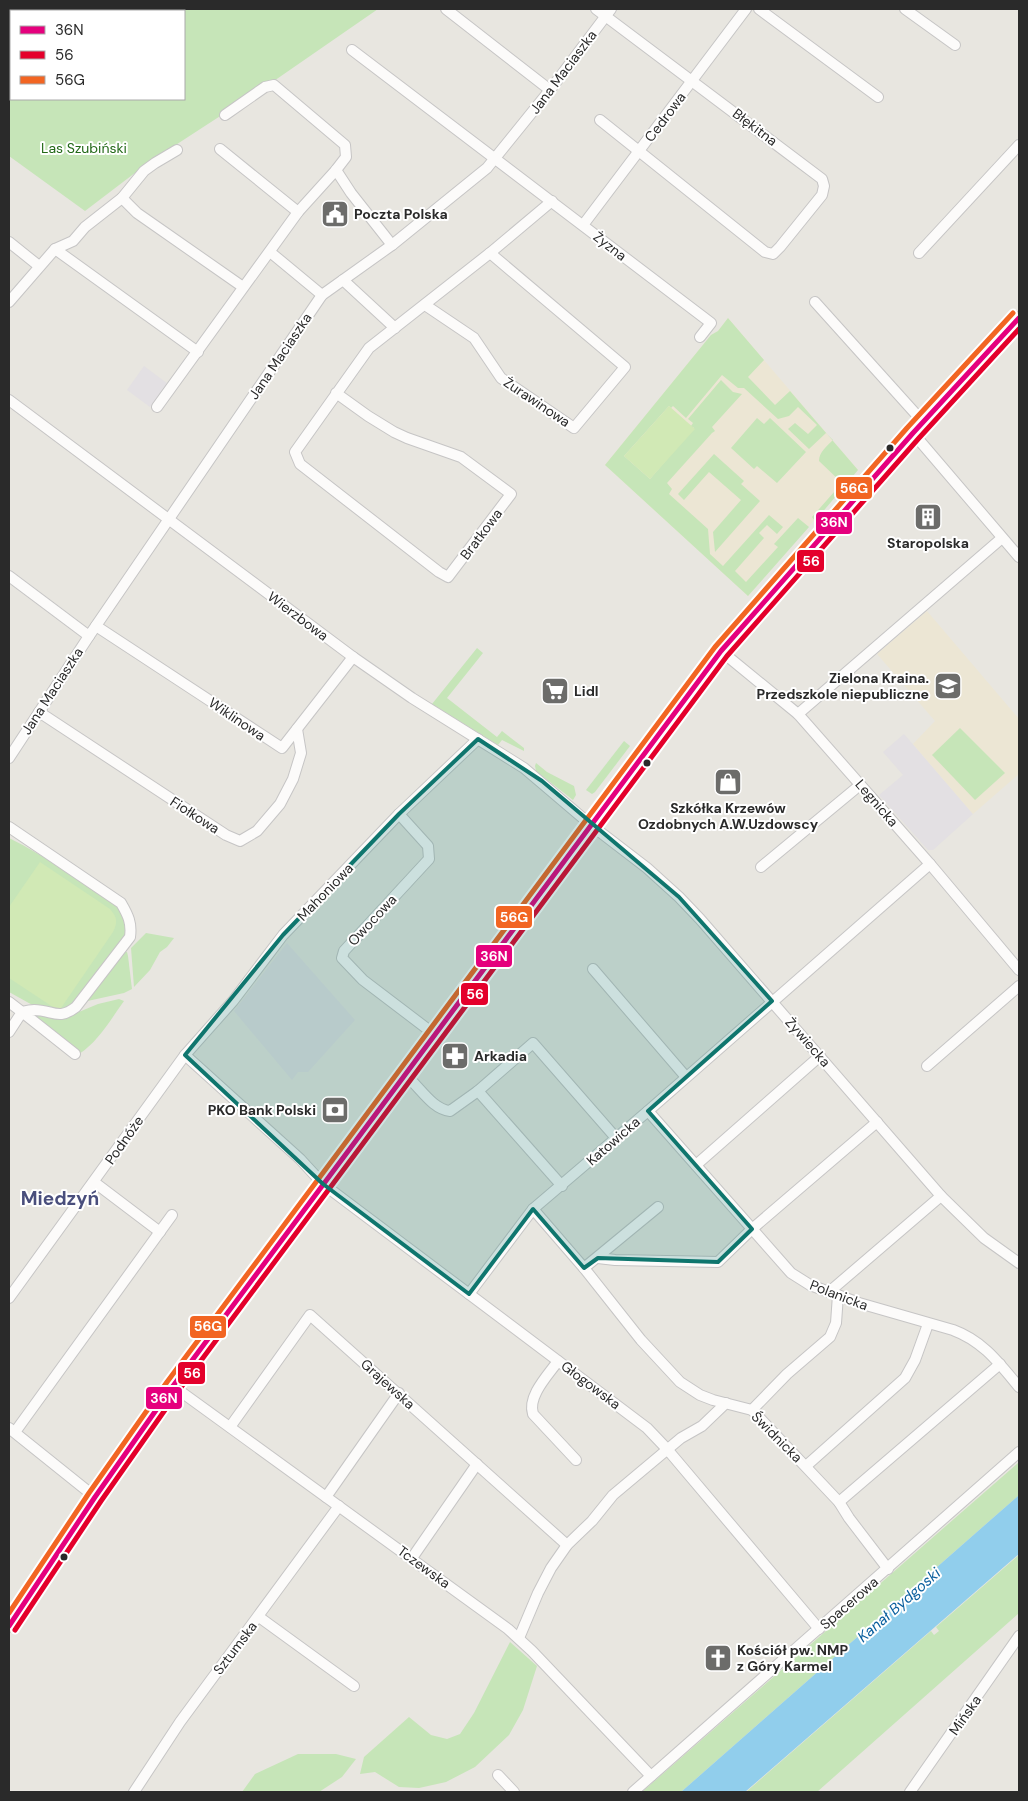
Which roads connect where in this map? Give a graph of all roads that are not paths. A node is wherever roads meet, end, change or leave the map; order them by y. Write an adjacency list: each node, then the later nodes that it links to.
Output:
1 (446, 9): 10 (street)
2 (596, 9): 6 (street, Błękitna)
3 (746, 9): 9 (street, Cedrowa)
4 (759, 9): 11 (street)
5 (905, 9): 7 (street)
6 (608, 12): 9 (street, Błękitna); 10 (street, Jana Maciaszka)
7 (955, 45)
8 (352, 50): 18 (street, Żyzna)
9 (692, 80): 17 (street, Cedrowa); 17 (street, Błękitna)
10 (550, 90): 18 (street, Jana Maciaszka)
11 (878, 97)
12 (225, 115): 19 (street)
13 (600, 120): 17 (street)
14 (1019, 144): 29 (street)
15 (220, 148): 22 (street)
16 (177, 150): 20 (street)
17 (639, 150): 23 (street, Cedrowa)
18 (496, 158): 21 (street, Żyzna); 25 (street, Jana Maciaszka)
19 (336, 170): 22 (street); 25 (street)
20 (122, 198): 26 (street); 32 (street)
21 (552, 201): 23 (street, Żyzna); 28 (street)
22 (298, 212): 27 (street)
23 (583, 225): 39 (street, Żyzna)
24 (9, 242): 30 (street)
25 (392, 244): 31 (street, Jana Maciaszka)
26 (55, 250): 30 (street); 40 (street)
27 (270, 252): 32 (street); 33 (street)
28 (490, 253): 36 (street); 36 (street, Żurawinowa)
29 (919, 253)
30 (39, 266): 34 (street)
31 (343, 280): 33 (street, Jana Maciaszka); 38 (street)
32 (243, 287): 40 (street)
33 (322, 295): 46 (street, Jana Maciaszka)
34 (9, 302)
35 (816, 302): 44 (street)
36 (425, 305): 38 (street)
37 (1019, 318): 44 (main road)
38 (395, 328): 41 (street)
39 (700, 337)
40 (198, 352): 43 (street)
41 (336, 393): 41 (street, Bratkowa)
42 (9, 400): 46 (street, Wierzbowa)
43 (157, 406)
44 (923, 422): 45 (main road)
45 (913, 433): 47 (street); 52 (main road)
46 (168, 518): 50 (street, Jana Maciaszka); 53 (street, Wierzbowa)
47 (1002, 538): 48 (street); 55 (street)
48 (1019, 558)
49 (9, 576): 51 (street)
50 (96, 626): 51 (street, Jana Maciaszka); 58 (street, Wiklinowa)
51 (89, 636): 54 (street, Jana Maciaszka)
52 (721, 651): 55 (street, Legnicka); 63 (main road)
53 (353, 657): 56 (street); 57 (street, Wierzbowa)
54 (39, 712): 59 (street, Jana Maciaszka); 60 (street, Fiołkowa)
55 (798, 714): 61 (street, Legnicka)
56 (297, 729): 58 (street); 60 (street, Fiołkowa)
57 (478, 739): 62 (street, Mahoniowa); 63 (street, Wierzbowa)
58 (282, 748): 60 (street, Wiklinowa)
59 (9, 758)
60 (298, 762)
61 (860, 785): 65 (street, Legnicka); 66 (street)
62 (399, 814): 74 (street, Owocowa); 76 (street, Mahoniowa)
63 (591, 825): 70 (street, Żywiecka); 74 (main road)
64 (9, 827): 72 (street)
65 (930, 864): 68 (street, Legnicka); 70 (street, Katowicka)
66 (760, 867)
67 (593, 969): 80 (street)
68 (1019, 970)
69 (1019, 986): 78 (street)
70 (772, 1001): 77 (street, Żywiecka); 80 (street, Katowicka)
71 (9, 1002): 72 (street)
72 (22, 1012): 73 (street); 75 (street)
73 (9, 1032)
74 (434, 1034): 79 (main road)
75 (75, 1054)
76 (185, 1055): 86 (street, Podnóże); 87 (street, Głogowska)
77 (820, 1056): 83 (street, Żywiecka); 85 (street)
78 (927, 1066)
79 (404, 1074): 81 (street); 87 (main road)
80 (686, 1077): 82 (street, Katowicka)
81 (478, 1091): 84 (street); 88 (street)
82 (648, 1112): 84 (street, Katowicka); 85 (street, Polanicka)
83 (877, 1122): 89 (street, Żywiecka); 93 (street)
84 (616, 1138): 88 (street, Katowicka)
85 (696, 1165): 93 (street, Polanicka)
86 (94, 1182): 94 (street); 100 (street, Podnóże)
87 (323, 1184): 98 (street, Głogowska); 106 (main road)
88 (562, 1186): 91 (street, Katowicka)
89 (941, 1196): 96 (street, Żywiecka); 99 (street)
90 (658, 1207): 95 (street)
91 (534, 1209): 97 (street, Świdnicka); 98 (street, Katowicka)
92 (172, 1216): 94 (street)
93 (752, 1229): 95 (street); 99 (street, Polanicka)
94 (160, 1232): 112 (street)
95 (598, 1258): 97 (street)
96 (1019, 1263)
97 (584, 1268): 109 (street, Świdnicka)
98 (468, 1294): 104 (street, Głogowska)
99 (834, 1294): 101 (street, Polanicka); 102 (street)
100 (9, 1298)
101 (859, 1303): 102 (street); 103 (street, Polanicka)
102 (837, 1316): 110 (street)
103 (928, 1324): 105 (street, Polanicka); 117 (street)
104 (558, 1361): 113 (street, Głogowska); 115 (street)
105 (1000, 1364): 107 (street, Polanicka); 120 (street)
106 (173, 1386): 111 (street, Tczewska); 118 (main road)
107 (1019, 1387)
108 (399, 1393): 111 (street, Grajewska); 116 (street, Grajewska); 119 (street)
109 (726, 1403): 110 (street, Świdnicka); 113 (street)
110 (752, 1410): 117 (street, Świdnicka)
111 (230, 1427): 119 (street, Tczewska)
112 (12, 1430): 118 (street)
113 (667, 1449): 122 (street); 127 (street, Głogowska)
114 (1019, 1452): 124 (street, Spacerowa)
115 (576, 1460)
116 (477, 1464): 122 (street, Grajewska); 123 (street)
117 (806, 1466): 120 (street, Świdnicka)
118 (95, 1497): 126 (main road)
119 (326, 1497): 121 (street, Tczewska)
120 (839, 1502): 124 (street, Świdnicka)
121 (339, 1506): 123 (street, Tczewska); 125 (street, Sztumska)
122 (568, 1545): 129 (street)
123 (412, 1558): 129 (street, Tczewska)
124 (888, 1569): 127 (street, Spacerowa)
125 (259, 1617): 130 (street); 133 (street, Sztumska)
126 (9, 1626)
127 (819, 1629): 132 (street, Spacerowa)
128 (1019, 1636): 136 (street, Mińska)
129 (519, 1638): 132 (street, Tczewska)
130 (354, 1686)
131 (498, 1775): 134 (street)
132 (651, 1776): 135 (street, Spacerowa)
133 (134, 1792)
134 (514, 1792)
135 (633, 1792)
136 (910, 1792)

